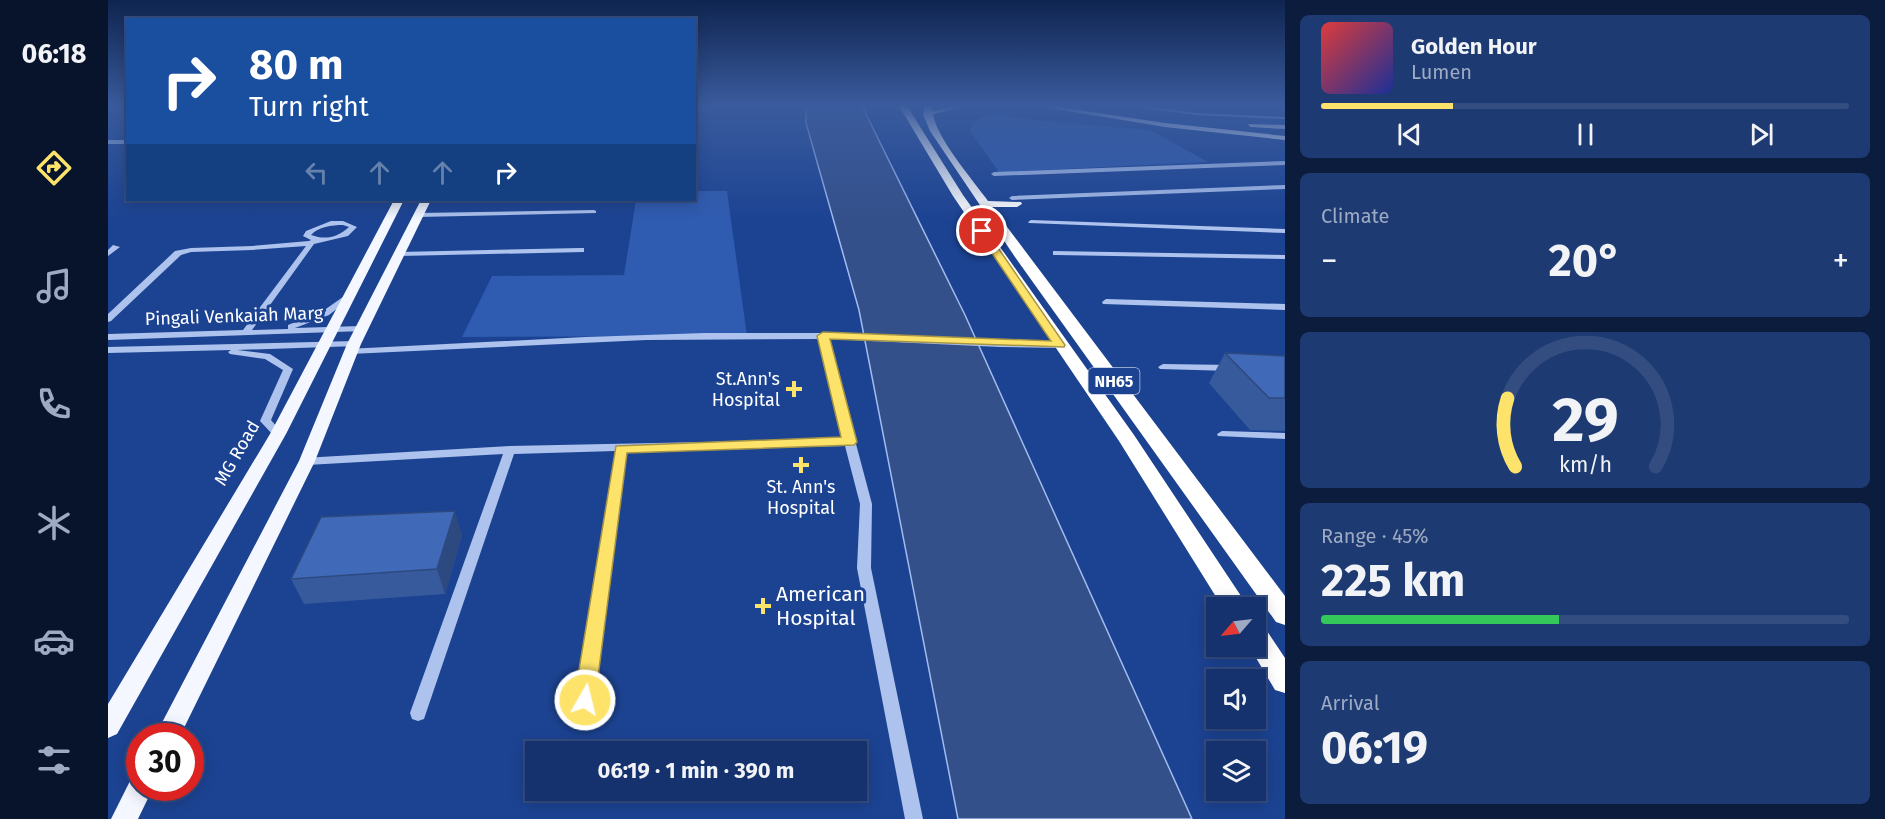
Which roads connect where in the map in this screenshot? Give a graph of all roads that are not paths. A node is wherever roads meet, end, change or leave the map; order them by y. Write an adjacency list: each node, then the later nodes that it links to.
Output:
1 (926, 144): 30 (highway, NH65)
2 (943, 144): 9 (highway, NH65)
3 (1285, 163): 4 (street)
4 (994, 174)
5 (1285, 187): 8 (street)
6 (398, 201): 21 (main road, MG Road)
7 (425, 201): 11 (main road)
8 (1014, 201): 9 (highway)
9 (984, 204): 41 (highway, NH65)
10 (594, 212): 11 (street)
11 (417, 215): 19 (main road)
12 (1031, 222): 13 (street)
13 (1285, 231)
14 (315, 241): 14 (street); 24 (street); 26 (street)
15 (117, 247): 18 (street)
16 (581, 250): 19 (street)
17 (1056, 253): 20 (street)
18 (108, 254)
19 (399, 254): 25 (main road)
20 (1285, 257)
21 (353, 291): 26 (street); 29 (main road, MG Road)
22 (1106, 302): 23 (street)
23 (1285, 307)
24 (108, 319)
25 (361, 329): 29 (street, Pingali Venkaiah Marg); 32 (main road)
26 (250, 333): 28 (street, Pingali Venkaiah Marg); 29 (street, Pingali Venkaiah Marg)
27 (823, 336): 30 (street, Pingali Venkaiah Marg); 32 (street, Pingali Venkaiah Marg); 40 (street)
28 (108, 337)
29 (330, 337): 31 (street, Pingali Venkaiah Marg); 32 (street, Pingali Venkaiah Marg); 36 (main road, MG Road)
30 (1059, 345): 39 (highway, NH65)
31 (209, 346): 33 (street, Pingali Venkaiah Marg); 36 (street)
32 (352, 347): 44 (main road)
33 (108, 350)
34 (1163, 367): 35 (street)
35 (1241, 369)
36 (278, 434): 52 (main road, MG Road)
37 (1222, 434): 38 (street)
38 (1285, 436)
39 (1127, 439): 41 (highway); 45 (highway, NH65)
40 (849, 442): 42 (street); 55 (street)
41 (1158, 442): 46 (highway, NH65)
42 (621, 449): 43 (street); 50 (street)
43 (510, 450): 44 (street); 49 (street)
44 (307, 461): 51 (main road)
45 (1230, 597)
46 (1285, 615)
47 (1266, 652): 48 (highway)
48 (1285, 681)
49 (418, 713)
50 (581, 722)
51 (174, 723)
52 (108, 726)
53 (133, 801): 54 (main road)
54 (124, 819)
55 (914, 819)

